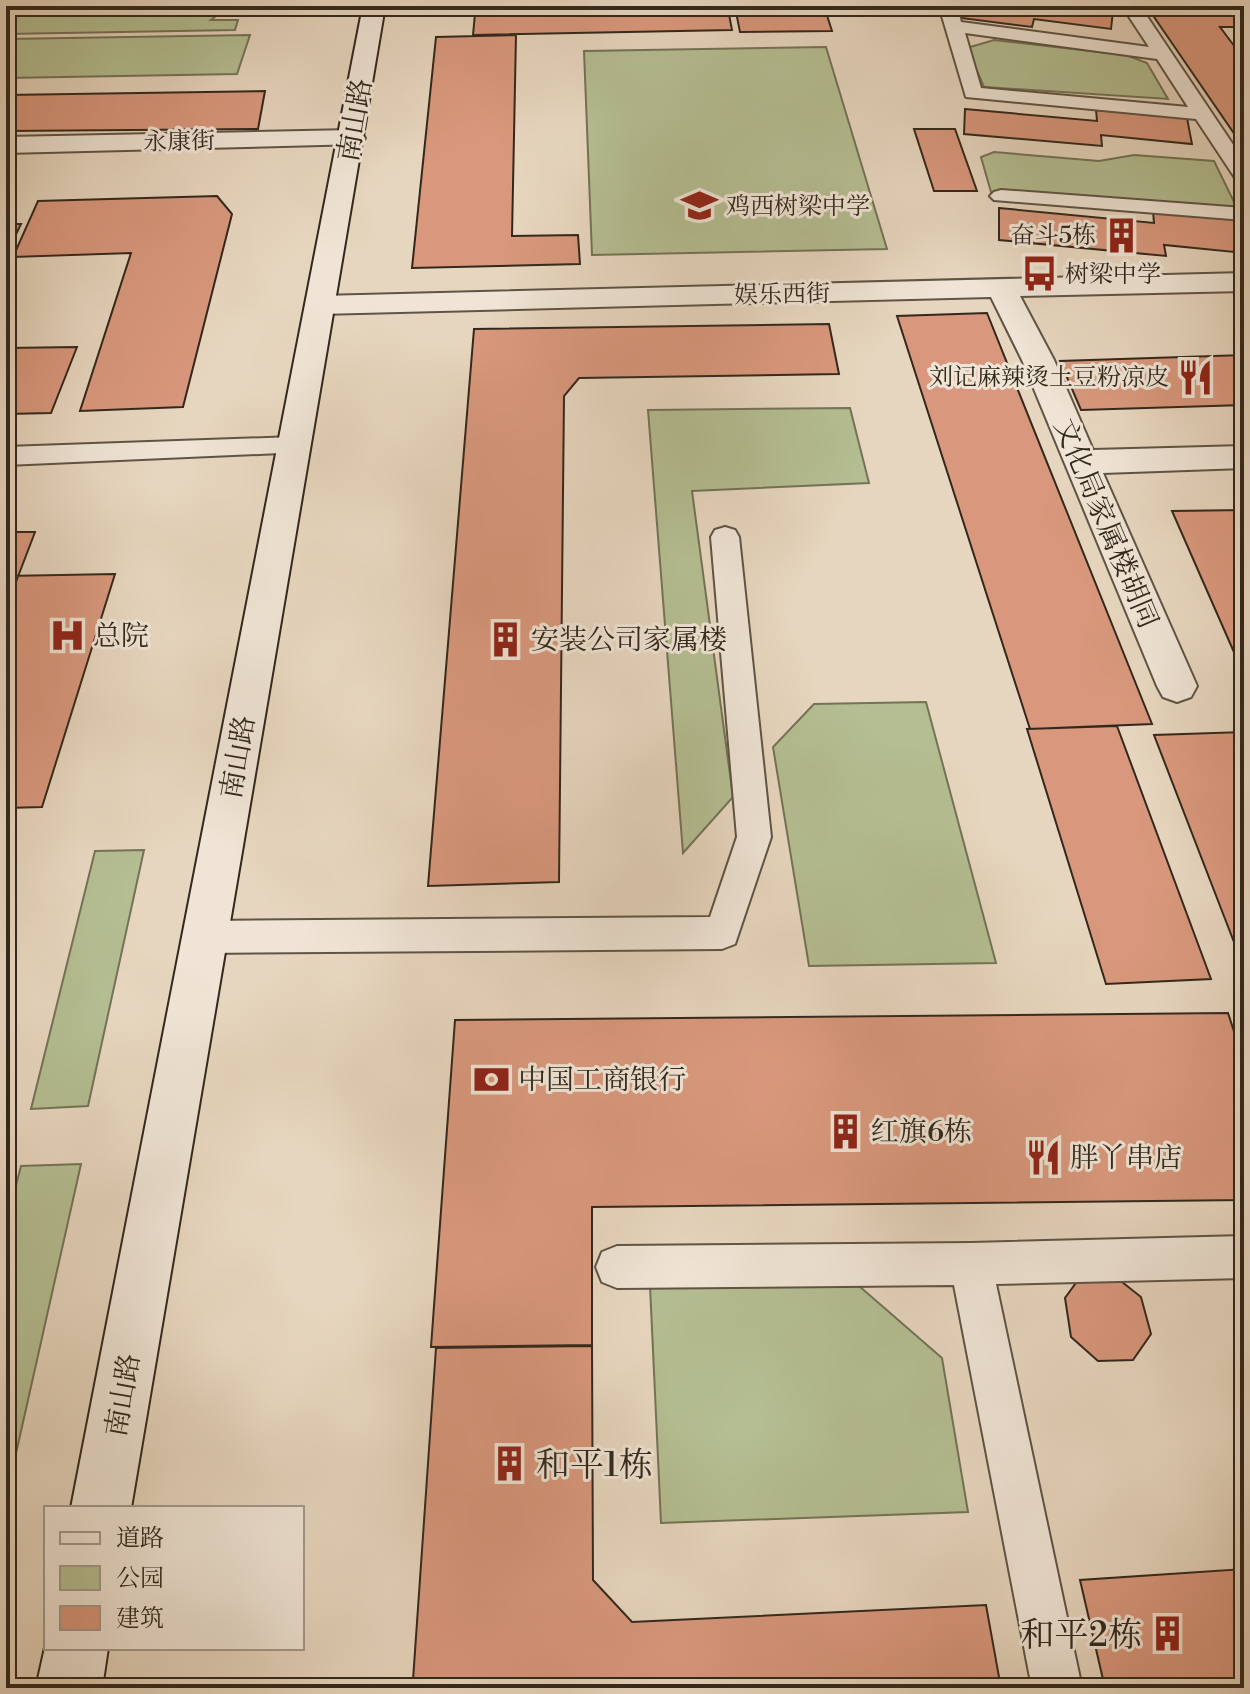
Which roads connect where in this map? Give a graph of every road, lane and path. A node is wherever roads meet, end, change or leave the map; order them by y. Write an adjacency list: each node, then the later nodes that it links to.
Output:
1 (374, 6): 7 (street, 南山路)
2 (948, 6): 4 (lane)
3 (1131, 6): 5 (lane)
4 (953, 26): 5 (lane); 6 (lane)
5 (1162, 54): 6 (lane)
6 (1202, 114): 9 (lane)
7 (352, 138): 8 (street, 永康街); 14 (street, 南山路)
8 (6, 145)
9 (1244, 177)
10 (1001, 196): 11 (lane)
11 (1244, 214)
12 (1244, 282): 13 (street, 娱乐西街)
13 (1001, 288): 14 (street, 娱乐西街); 18 (street, 文化局家属楼胡同)
14 (320, 305): 15 (street, 南山路)
15 (294, 446): 16 (lane); 21 (street, 南山路)
16 (6, 456)
17 (1244, 457): 18 (street)
18 (1082, 462): 20 (street, 文化局家属楼胡同)
19 (725, 537): 21 (lane)
20 (1177, 686)
21 (205, 937): 25 (street, 南山路)
22 (1244, 1257): 23 (lane)
23 (971, 1264): 24 (lane); 28 (lane)
24 (617, 1267)
25 (101, 1506)
26 (76, 1650): 27 (street)
27 (69, 1688)
28 (1057, 1688)

